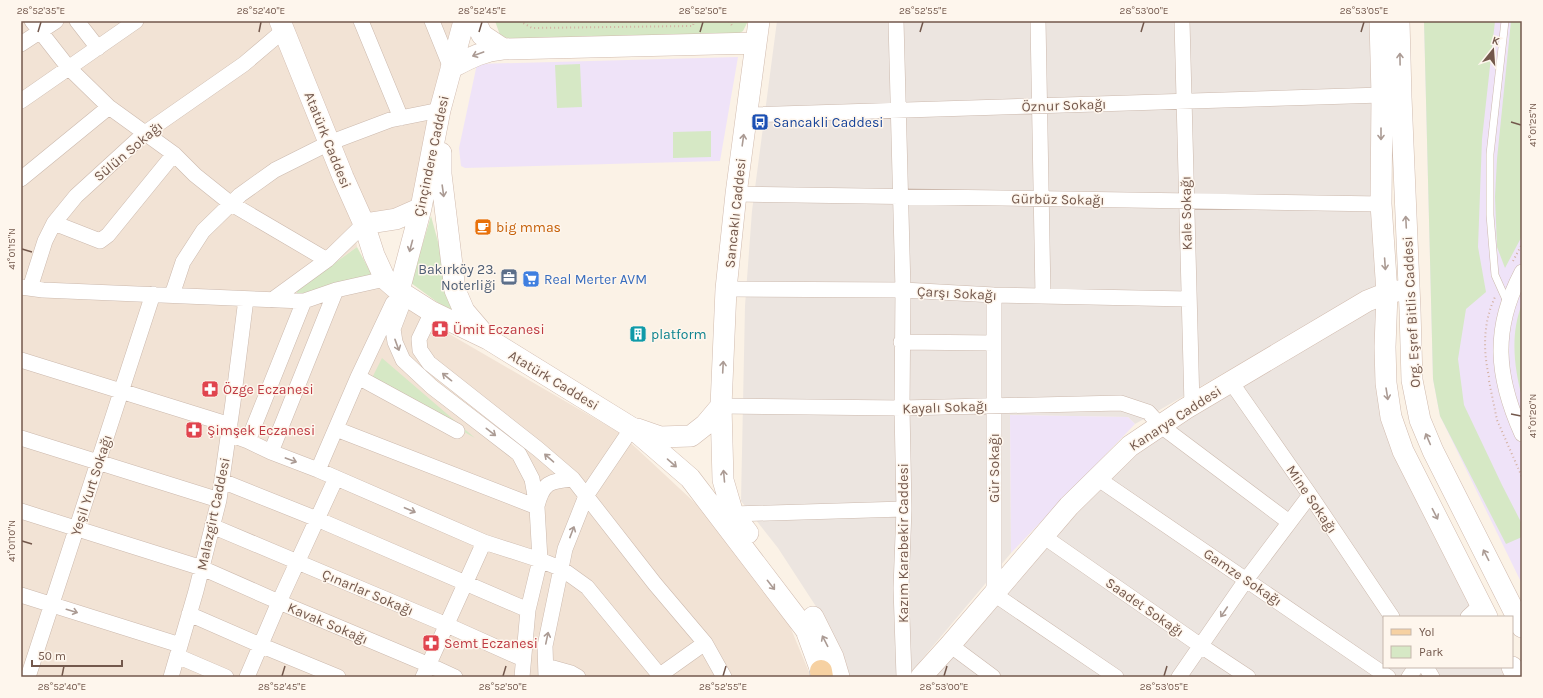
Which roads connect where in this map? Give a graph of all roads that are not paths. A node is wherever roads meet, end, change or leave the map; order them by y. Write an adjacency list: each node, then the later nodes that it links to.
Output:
1 (56, 21): 16 (street)
2 (77, 21): 19 (street)
3 (136, 21): 19 (street)
4 (361, 21): 31 (street)
5 (432, 21): 22 (street)
6 (464, 21): 22 (main road, Çinçindere Caddesi)
7 (474, 21): 20 (main road)
8 (759, 21): 17 (main road, Sancaklı Caddesi)
9 (896, 21): 29 (street, Kazım Karabekir Caddesi)
10 (1038, 21): 26 (street)
11 (1182, 21): 25 (street, Kale Sokağı)
12 (1380, 21): 23 (main road, Org. Eşref Bitlis Caddesi)
13 (1399, 21): 50 (main road, Org. Eşref Bitlis Caddesi, one-way to 13)
14 (1505, 21): 62 (lane)
15 (282, 26): 32 (street, Sülün Sokağı); 33 (main road, Atatürk Caddesi)
16 (36, 27): 18 (street); 21 (street)
17 (756, 43): 20 (main road); 30 (main road, Sancaklı Caddesi)
18 (21, 44)
19 (98, 48): 21 (street)
20 (503, 49): 22 (main road, one-way to 22)
21 (68, 68): 24 (street); 27 (street)
22 (452, 68): 28 (main road, Çinçindere Caddesi)
23 (1382, 95): 25 (street, Öznur Sokağı); 41 (main road, Org. Eşref Bitlis Caddesi, one-way to 41)
24 (21, 101)
25 (1184, 102): 26 (street, Öznur Sokağı); 39 (street, Kale Sokağı)
26 (1040, 106): 29 (street, Öznur Sokağı); 38 (street)
27 (109, 107): 32 (street); 35 (street)
28 (440, 110): 31 (street); 42 (main road, Çinçindere Caddesi); 64 (main road, one-way to 64)
29 (898, 110): 30 (street, Öznur Sokağı); 37 (street, Kazım Karabekir Caddesi)
30 (746, 115): 36 (main road, Sancaklı Caddesi, one-way to 30)
31 (401, 118): 33 (street)
32 (145, 133): 34 (street); 43 (street, Sülün Sokağı)
33 (329, 143): 40 (street); 44 (main road, Atatürk Caddesi)
34 (174, 154): 40 (street); 43 (street)
35 (21, 179)
36 (736, 194): 37 (street, Gürbüz Sokağı); 49 (main road, Sancaklı Caddesi)
37 (900, 197): 38 (street, Gürbüz Sokağı); 52 (street, Kazım Karabekir Caddesi)
38 (1042, 199): 39 (street, Gürbüz Sokağı); 57 (street)
39 (1186, 201): 41 (street, Gürbüz Sokağı); 59 (street, Kale Sokağı)
40 (230, 203): 45 (street); 55 (street)
41 (1381, 204): 53 (main road, Org. Eşref Bitlis Caddesi, one-way to 53)
42 (421, 208): 44 (main road); 48 (main road, Çinçindere Caddesi, one-way to 48)
43 (54, 223): 47 (street, Sülün Sokağı)
44 (364, 224): 45 (street); 48 (main road, Atatürk Caddesi)
45 (327, 260): 60 (street)
46 (1522, 272): 62 (street)
47 (26, 288): 54 (street)
48 (397, 288): 51 (street); 63 (main road, Atatürk Caddesi); 68 (street); 93 (street, one-way to 93)
49 (726, 289): 52 (street, Çarşı Sokağı); 71 (main road, Sancaklı Caddesi, one-way to 49)
50 (1409, 289): 53 (main road, Kanarya Caddesi); 118 (main road, Org. Eşref Bitlis Caddesi, one-way to 50)
51 (336, 290): 61 (street); 83 (street)
52 (903, 290): 56 (street, Çarşı Sokağı); 65 (street, Kazım Karabekir Caddesi)
53 (1387, 293): 69 (main road, Kanarya Caddesi); 114 (main road, Org. Eşref Bitlis Caddesi, one-way to 114)
54 (153, 294): 55 (street); 70 (street, Yeşil Yurt Sokağı)
55 (172, 295): 58 (street)
56 (994, 295): 57 (street, Çarşı Sokağı); 66 (street, Gür Sokağı)
57 (1044, 296): 59 (street, Çarşı Sokağı)
58 (246, 299): 60 (street); 78 (street, Malazgirt Caddesi)
59 (1188, 299): 73 (street, Kale Sokağı)
60 (272, 300): 61 (street)
61 (304, 301): 82 (street)
62 (1508, 304): 80 (street)
63 (432, 312): 64 (main road, Atatürk Caddesi); 87 (street, one-way to 63)
64 (488, 339): 77 (main road, Atatürk Caddesi)
65 (902, 342): 66 (street); 74 (street, Kazım Karabekir Caddesi)
66 (994, 343): 72 (street, Gür Sokağı)
67 (21, 360): 70 (street)
68 (358, 377): 76 (street); 79 (street)
69 (1231, 382): 73 (main road, Kanarya Caddesi); 90 (street, Mine Sokağı)
70 (121, 391): 78 (street); 84 (street, Yeşil Yurt Sokağı)
71 (721, 406): 74 (street, Kayalı Sokağı); 77 (main road); 96 (main road, Sancaklı Caddesi, one-way to 71)
72 (994, 406): 74 (street, Kayalı Sokağı); 75 (street, Kayalı Sokağı); 109 (street, Gür Sokağı)
73 (1192, 406): 75 (main road, Kanarya Caddesi)
74 (902, 408): 94 (street, Kazım Karabekir Caddesi)
75 (1161, 426): 88 (main road, Kanarya Caddesi); 98 (street, Kayalı Sokağı)
76 (336, 428): 85 (street); 93 (street)
77 (632, 428): 91 (street); 132 (main road, Atatürk Caddesi, one-way to 132)
78 (229, 430): 82 (street); 89 (street, Malazgirt Caddesi)
79 (457, 431)
80 (1522, 434)
81 (21, 438): 84 (street)
82 (248, 441): 83 (street)
83 (271, 452): 85 (street, one-way to 85)
84 (98, 462): 92 (street); 100 (street, Yeşil Yurt Sokağı)
85 (318, 470): 86 (street)
86 (336, 478): 97 (street); 102 (street, one-way to 102)
87 (573, 478): 91 (street); 93 (street)
88 (1097, 478): 101 (main road, Kanarya Caddesi); 107 (street, Gamze Sokağı)
89 (222, 481): 92 (street, Malazgirt Caddesi); 97 (street)
90 (1310, 495): 98 (street); 116 (street, Mine Sokağı)
91 (586, 496): 106 (street, one-way to 91); 119 (street)
92 (219, 500): 99 (street, Malazgirt Caddesi)
93 (537, 507): 103 (street)
94 (904, 509): 96 (street); 141 (street, Kazım Karabekir Caddesi)
95 (21, 510): 100 (street, Kavak Sokağı)
96 (733, 514): 132 (main road, Atatürk Caddesi, one-way to 96)
97 (317, 519): 104 (street); 108 (street)
98 (1289, 522): 107 (street)
99 (212, 526): 104 (street, Çınarlar Sokağı); 105 (street, Malazgirt Caddesi)
100 (77, 528): 105 (street, Kavak Sokağı); 112 (street, Yeşil Yurt Sokağı)
101 (1043, 536): 109 (main road, Kanarya Caddesi); 122 (street, Saadet Sokağı)
102 (484, 542): 103 (street); 108 (street)
103 (540, 560): 106 (street); 113 (street)
104 (297, 562): 111 (street); 117 (street, Çınarlar Sokağı)
105 (202, 568): 111 (street, Kavak Sokağı); 115 (street, Malazgirt Caddesi)
106 (562, 569): 129 (street, one-way to 106); 131 (street)
107 (1246, 580): 122 (street, one-way to 122); 147 (street, Gamze Sokağı)
108 (466, 584): 113 (street); 117 (street)
109 (994, 594): 121 (main road, Kanarya Caddesi); 144 (street)
110 (21, 595): 112 (street)
111 (279, 602): 120 (street); 128 (street, Kavak Sokağı)
112 (52, 605): 123 (street, one-way to 123); 133 (street, Yeşil Yurt Sokağı)
113 (528, 610): 124 (street)
114 (1479, 613)
115 (189, 614): 120 (street); 123 (street, Malazgirt Caddesi)
116 (1391, 616)
117 (447, 625): 124 (street, Çınarlar Sokağı); 128 (street)
118 (1522, 627)
119 (705, 644): 131 (street); 140 (street)
120 (260, 645): 136 (street); 137 (street)
121 (950, 645): 142 (main road, Kanarya Caddesi); 143 (street)
122 (1201, 646): 145 (street); 146 (street, Saadet Sokağı)
123 (179, 651): 134 (street, Malazgirt Caddesi); 135 (street)
124 (523, 660): 139 (street)
125 (1415, 668): 148 (street)
126 (1427, 668): 149 (street)
127 (1512, 668): 150 (main road)
128 (426, 671): 138 (street, Kavak Sokağı)
129 (546, 672): 130 (street)
130 (573, 676)
131 (661, 676)
132 (826, 676)
133 (28, 677)
134 (171, 677)
135 (226, 677)
136 (247, 677)
137 (338, 677)
138 (456, 677)
139 (522, 677)
140 (724, 677)
141 (904, 677)
142 (921, 677)
143 (993, 677)
144 (1116, 677)
145 (1179, 677)
146 (1248, 677)
147 (1388, 677)
148 (1410, 677)
149 (1432, 677)
150 (1517, 677)

